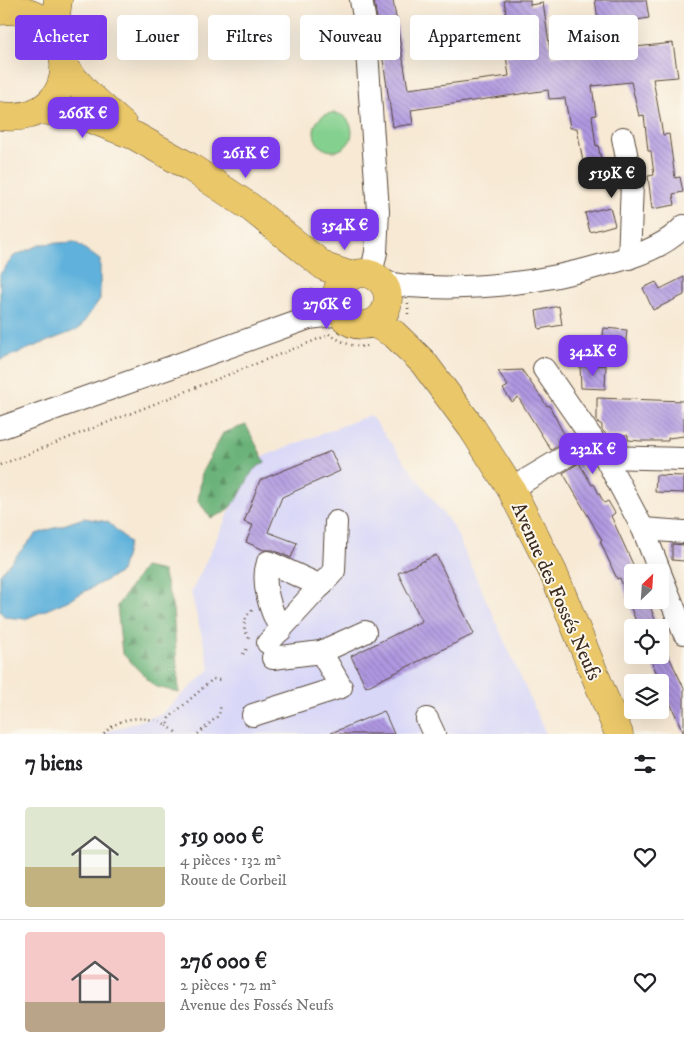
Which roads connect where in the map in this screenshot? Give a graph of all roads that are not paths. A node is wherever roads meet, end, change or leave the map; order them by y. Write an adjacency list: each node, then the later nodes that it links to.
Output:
1 (58, 0): 5 (main road)
2 (361, 0): 14 (street)
3 (11, 7): 4 (main road)
4 (32, 15)
5 (56, 15)
6 (64, 60): 7 (main road)
7 (65, 69): 8 (main road); 10 (main road)
8 (40, 110): 9 (main road); 10 (main road)
9 (4, 122)
10 (135, 136): 14 (main road)
11 (623, 138): 13 (street)
12 (684, 226): 13 (street)
13 (629, 258): 14 (street)
14 (369, 302): 16 (street); 19 (main road, Avenue des Fossés Neufs)
15 (544, 369): 17 (street)
16 (0, 428)
17 (599, 448): 18 (street); 19 (street); 21 (street)
18 (684, 459)
19 (511, 488): 31 (main road, Avenue des Fossés Neufs)
20 (336, 522): 24 (street)
21 (643, 529): 22 (street); 23 (street)
22 (684, 532)
23 (657, 564)
24 (321, 586): 28 (street); 28 (street)
25 (669, 596): 27 (street)
26 (365, 632): 29 (street)
27 (684, 633)
28 (274, 643): 29 (street)
29 (321, 652): 30 (street)
30 (253, 715)
31 (619, 734)

